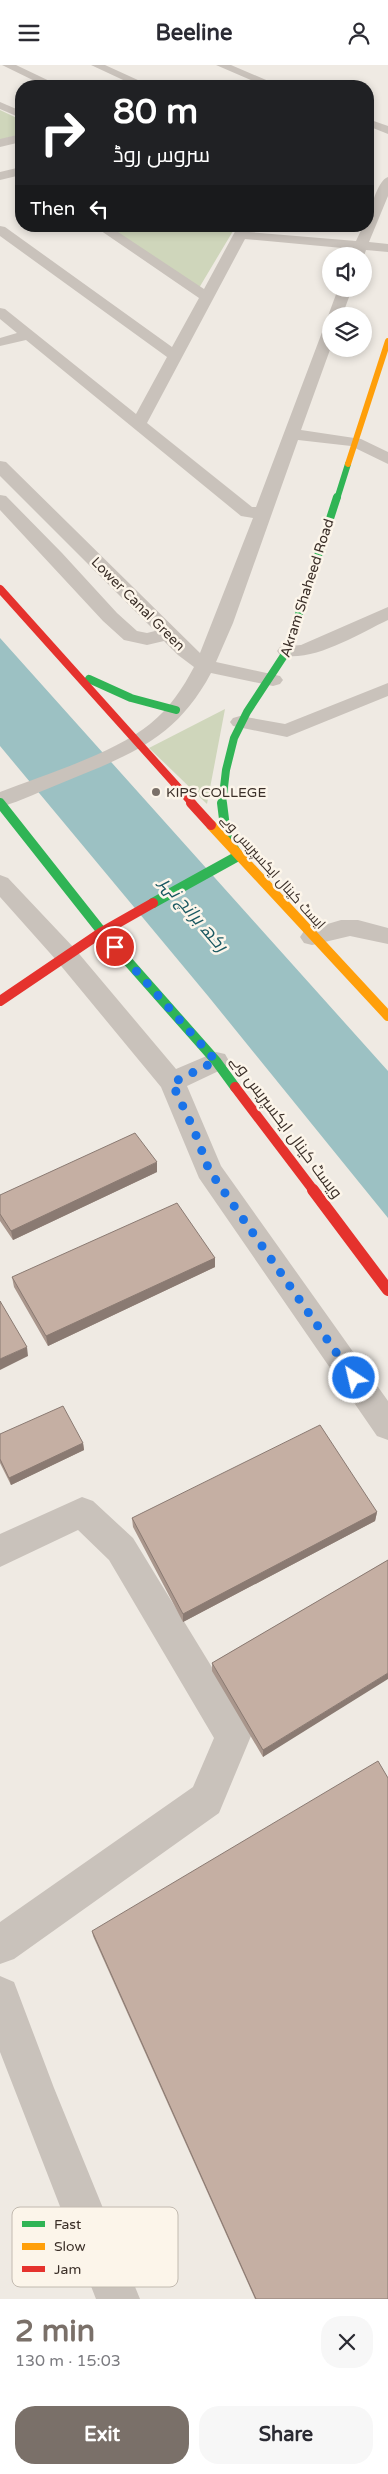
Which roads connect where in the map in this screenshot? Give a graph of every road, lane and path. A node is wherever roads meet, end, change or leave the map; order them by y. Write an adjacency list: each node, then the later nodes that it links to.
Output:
1 (7, 65): 4 (street)
2 (96, 65): 5 (street)
3 (221, 65): 6 (street)
4 (41, 80)
5 (131, 80)
6 (259, 80)
7 (0, 105): 8 (street)
8 (15, 112)
9 (374, 124): 10 (street)
10 (388, 130)
11 (15, 139): 12 (street)
12 (0, 143)
13 (15, 173): 14 (street)
14 (0, 176)
15 (388, 181): 16 (street)
16 (374, 215)
17 (0, 230): 32 (street)
18 (109, 232): 26 (street)
19 (242, 232): 26 (street)
20 (254, 232): 22 (street)
21 (367, 232): 23 (street)
22 (337, 247)
23 (361, 247)
24 (388, 248): 25 (street)
25 (372, 250)
26 (207, 297): 32 (street)
27 (0, 312): 28 (street)
28 (29, 335): 30 (street); 34 (street)
29 (388, 341): 33 (main road, Akram Shaheed Road)
30 (0, 342)
31 (322, 352): 35 (street)
32 (175, 356): 34 (street)
33 (385, 358): 36 (main road, Akram Shaheed Road)
34 (139, 423): 40 (street)
35 (292, 434): 36 (street); 40 (street)
36 (355, 442): 37 (street); 45 (main road, Akram Shaheed Road)
37 (388, 459)
38 (0, 466): 43 (street, Lower Canal Green)
39 (0, 501): 43 (street)
40 (262, 513): 46 (street)
41 (0, 589): 44 (main road, ایسٹ کینال ایکسپریس وے)
42 (388, 613): 45 (street)
43 (169, 634): 46 (street, Lower Canal Green)
44 (49, 643): 49 (main road); 51 (main road, ایسٹ کینال ایکسپریس وے)
45 (287, 651): 47 (main road, Akram Shaheed Road)
46 (205, 665): 47 (street, Lower Canal Green); 49 (street)
47 (273, 680): 50 (main road, Akram Shaheed Road)
48 (388, 689): 50 (street)
49 (176, 710): 51 (street)
50 (240, 722): 53 (main road, Akram Shaheed Road)
51 (138, 741): 52 (street); 53 (main road, ایسٹ کینال ایکسپریس وے)
52 (6, 799): 55 (main road, ویسٹ کینال ایکسپریس وے)
53 (238, 856): 55 (main road); 57 (main road, ایسٹ کینال ایکسپریس وے)
54 (0, 883): 58 (street)
55 (102, 932): 58 (main road); 61 (main road, ویسٹ کینال ایکسپریس وے)
56 (388, 936): 57 (street)
57 (312, 937): 60 (main road, ایسٹ کینال ایکسپریس وے)
58 (66, 955): 59 (main road); 62 (street)
59 (0, 1001)
60 (388, 1016)
61 (216, 1061): 62 (street); 63 (main road, ویسٹ کینال ایکسپریس وے)
62 (172, 1083): 64 (street)
63 (388, 1290)
64 (388, 1426)
65 (0, 1551): 66 (street)
66 (0, 1945)
67 (0, 1996): 68 (street)
68 (81, 2207)
69 (113, 2287): 70 (street)
70 (118, 2299)

